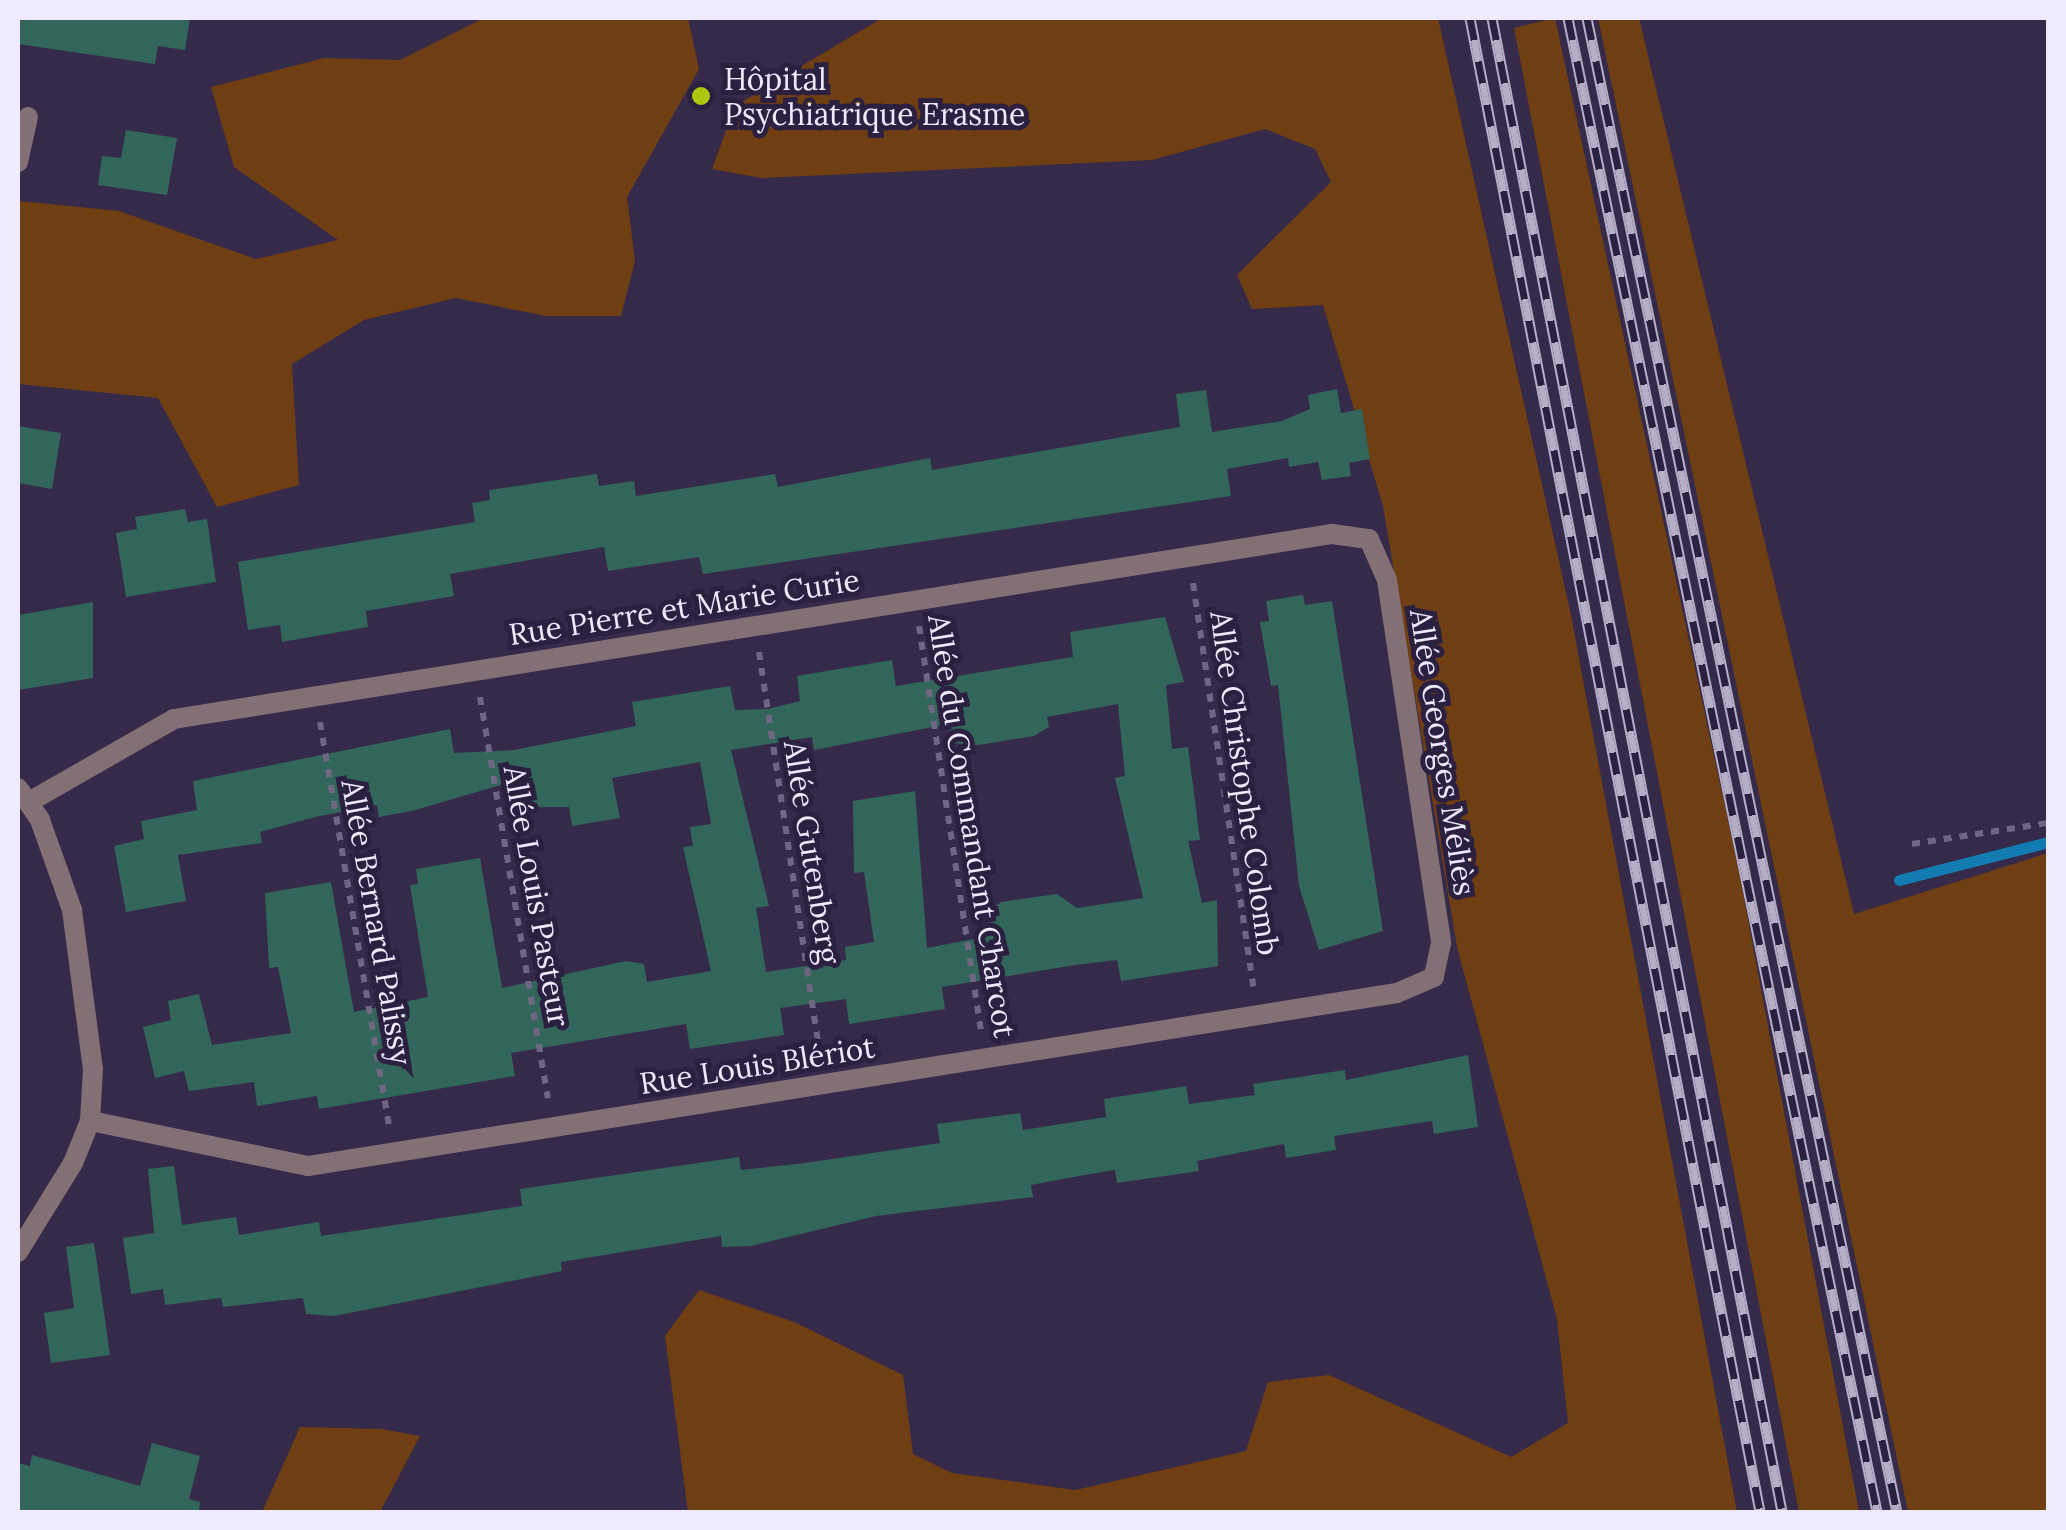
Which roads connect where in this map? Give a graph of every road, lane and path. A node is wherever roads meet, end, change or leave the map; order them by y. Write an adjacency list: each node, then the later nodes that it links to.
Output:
1 (28, 117): 2 (street)
2 (18, 162)
3 (1368, 539): 4 (street, Rue Pierre et Marie Curie); 12 (street, Allée Georges Méliès)
4 (1189, 557): 5 (street, Rue Pierre et Marie Curie); 13 (path, Allée Christophe Colomb)
5 (915, 600): 6 (street, Rue Pierre et Marie Curie); 14 (path, Allée du Commandant Charcot)
6 (755, 626): 7 (street, Rue Pierre et Marie Curie); 15 (path, Allée Gutenberg)
7 (476, 671): 8 (street, Rue Pierre et Marie Curie); 17 (path, Allée Louis Pasteur)
8 (316, 696): 9 (street, Rue Pierre et Marie Curie); 18 (path, Allée Bernard Palissy)
9 (24, 795): 16 (street)
10 (2048, 822): 11 (path)
11 (1912, 844)
12 (1434, 977): 13 (street, Rue Louis Blériot)
13 (1258, 1016): 14 (street, Rue Louis Blériot)
14 (986, 1060): 15 (street, Rue Louis Blériot)
15 (824, 1084): 17 (street, Rue Louis Blériot)
16 (90, 1121): 18 (street, Rue Louis Blériot); 19 (street)
17 (553, 1129): 18 (street, Rue Louis Blériot)
18 (394, 1155)
19 (18, 1252)

